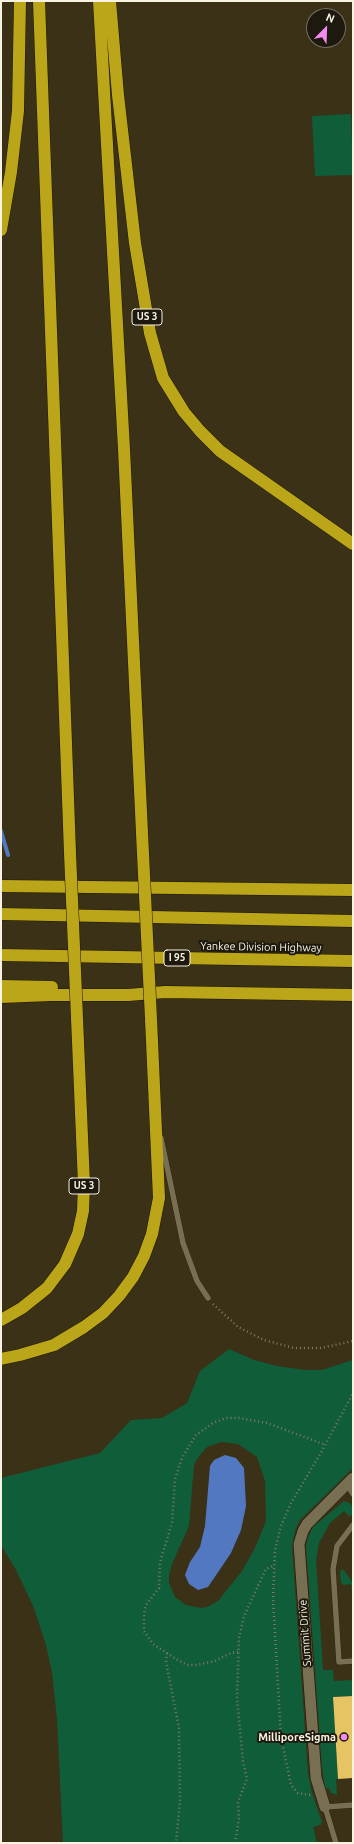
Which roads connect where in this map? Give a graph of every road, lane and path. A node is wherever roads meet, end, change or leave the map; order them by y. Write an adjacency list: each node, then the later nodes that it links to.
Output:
1 (20, 1): 5 (highway)
2 (39, 1): 21 (highway, US 3, bridge)
3 (99, 1): 19 (highway, bridge)
4 (110, 1): 6 (highway, US 3)
5 (1, 230)
6 (353, 544)
7 (1, 886): 8 (highway)
8 (353, 890)
9 (1, 914): 10 (highway)
10 (353, 921)
11 (1, 955): 12 (highway, Yankee Division Highway / I 95)
12 (353, 961)
13 (1, 986): 14 (highway)
14 (165, 992): 15 (highway); 17 (highway)
15 (322, 994): 16 (highway); 18 (lane)
16 (353, 995)
17 (1, 997)
18 (353, 1001)
19 (155, 1106): 20 (lane); 23 (highway)
20 (208, 1298): 22 (path)
21 (1, 1320)
22 (353, 1341)
23 (1, 1359)
24 (326, 1445): 30 (path)
25 (350, 1481): 26 (lane); 33 (street, Summit Drive)
26 (353, 1494)
27 (353, 1526): 31 (lane)
28 (274, 1566): 29 (path)
29 (238, 1652): 30 (path); 35 (path)
30 (167, 1653): 34 (path)
31 (353, 1661)
32 (353, 1805): 33 (lane)
33 (325, 1807): 36 (lane)
34 (176, 1843)
35 (234, 1843)
36 (336, 1843)

